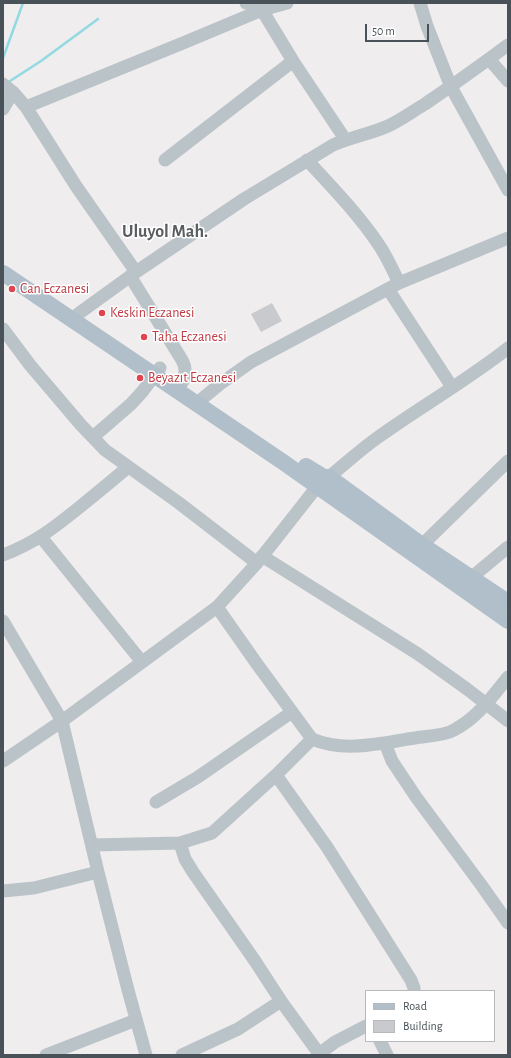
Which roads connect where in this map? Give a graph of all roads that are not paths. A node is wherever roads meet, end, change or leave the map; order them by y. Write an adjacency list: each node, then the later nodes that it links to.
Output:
1 (246, 3): 4 (street)
2 (286, 3): 4 (street)
3 (420, 3): 9 (street)
4 (262, 10): 7 (street); 11 (street)
5 (508, 45): 6 (street)
6 (489, 59): 8 (street); 9 (street)
7 (293, 61): 13 (street); 14 (street)
8 (508, 81)
9 (451, 87): 13 (street); 16 (street)
10 (8, 88): 11 (street); 12 (street)
11 (26, 107): 20 (street)
12 (3, 108)
13 (346, 139): 15 (street)
14 (165, 160)
15 (308, 160): 20 (street); 21 (street)
16 (508, 190)
17 (508, 238): 21 (street)
18 (3, 263): 22 (main road)
19 (3, 272): 25 (main road)
20 (133, 274): 22 (street); 26 (street)
21 (394, 286): 27 (street); 28 (street)
22 (78, 314): 25 (main road)
23 (3, 329): 29 (street)
24 (505, 355): 27 (street)
25 (158, 372): 26 (main road); 29 (street); 32 (main road)
26 (182, 383): 28 (main road)
27 (452, 387): 32 (street)
28 (203, 398): 32 (main road)
29 (93, 437): 31 (street)
30 (508, 461): 34 (street)
31 (128, 467): 33 (street); 37 (street)
32 (323, 480): 34 (main road); 37 (street); 42 (main road)
33 (41, 537): 36 (street); 43 (street)
34 (422, 544): 38 (main road)
35 (508, 547): 38 (street)
36 (3, 555)
37 (260, 559): 40 (street); 45 (street)
38 (472, 577): 39 (main road)
39 (508, 602)
40 (217, 607): 43 (street); 46 (street)
41 (3, 620): 47 (street)
42 (508, 621)
43 (142, 662): 47 (street)
44 (508, 677): 45 (street)
45 (487, 704): 48 (street); 50 (street)
46 (292, 712): 49 (street); 53 (street)
47 (62, 721): 51 (street); 55 (street)
48 (508, 721)
49 (312, 739): 50 (street); 52 (street)
50 (385, 743): 58 (street)
51 (3, 761)
52 (276, 775): 54 (street); 59 (street)
53 (156, 802)
54 (180, 843): 55 (street); 60 (street)
55 (92, 845): 56 (street)
56 (98, 872): 57 (street); 61 (street)
57 (3, 892)
58 (508, 923)
59 (414, 990)
60 (281, 1000): 64 (street); 67 (street)
61 (136, 1020): 65 (street); 66 (street)
62 (365, 1027): 64 (street)
63 (380, 1042): 68 (street)
64 (320, 1054)
65 (46, 1055)
66 (146, 1055)
67 (182, 1055)
68 (387, 1055)

